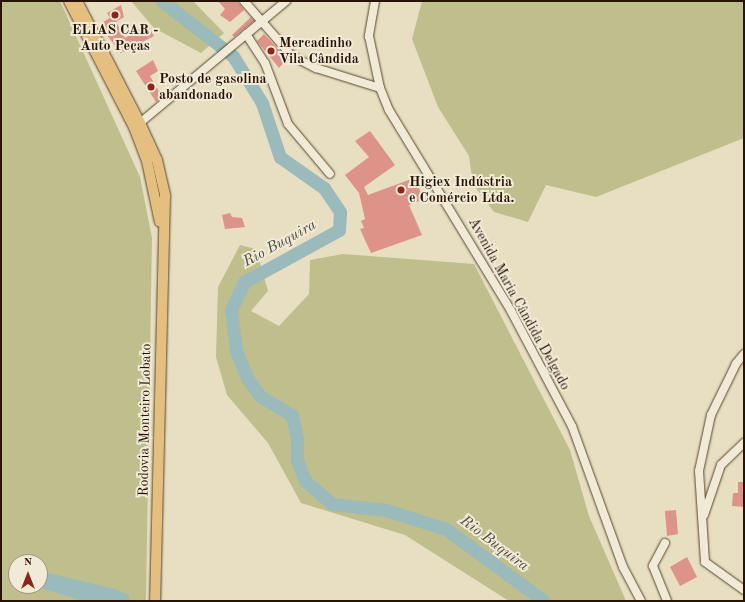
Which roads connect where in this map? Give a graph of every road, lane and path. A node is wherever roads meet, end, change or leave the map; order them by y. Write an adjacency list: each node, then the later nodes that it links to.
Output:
1 (69, 1): 9 (main road, Rodovia Monteiro Lobato)
2 (77, 1): 9 (main road, Rodovia Monteiro Lobato)
3 (244, 1): 6 (street)
4 (286, 1): 6 (street)
5 (375, 1): 8 (street, Avenida Maria Cândida Delgado)
6 (262, 23): 7 (street); 8 (street)
7 (246, 34): 9 (street); 10 (street)
8 (380, 88): 17 (street, Avenida Maria Cândida Delgado)
9 (137, 125): 16 (main road, Rodovia Monteiro Lobato)
10 (330, 174)
11 (744, 354): 13 (street)
12 (744, 443): 13 (street)
13 (700, 524): 15 (street)
14 (665, 543): 18 (street)
15 (744, 590)
16 (155, 601)
17 (641, 601)
18 (667, 601)

